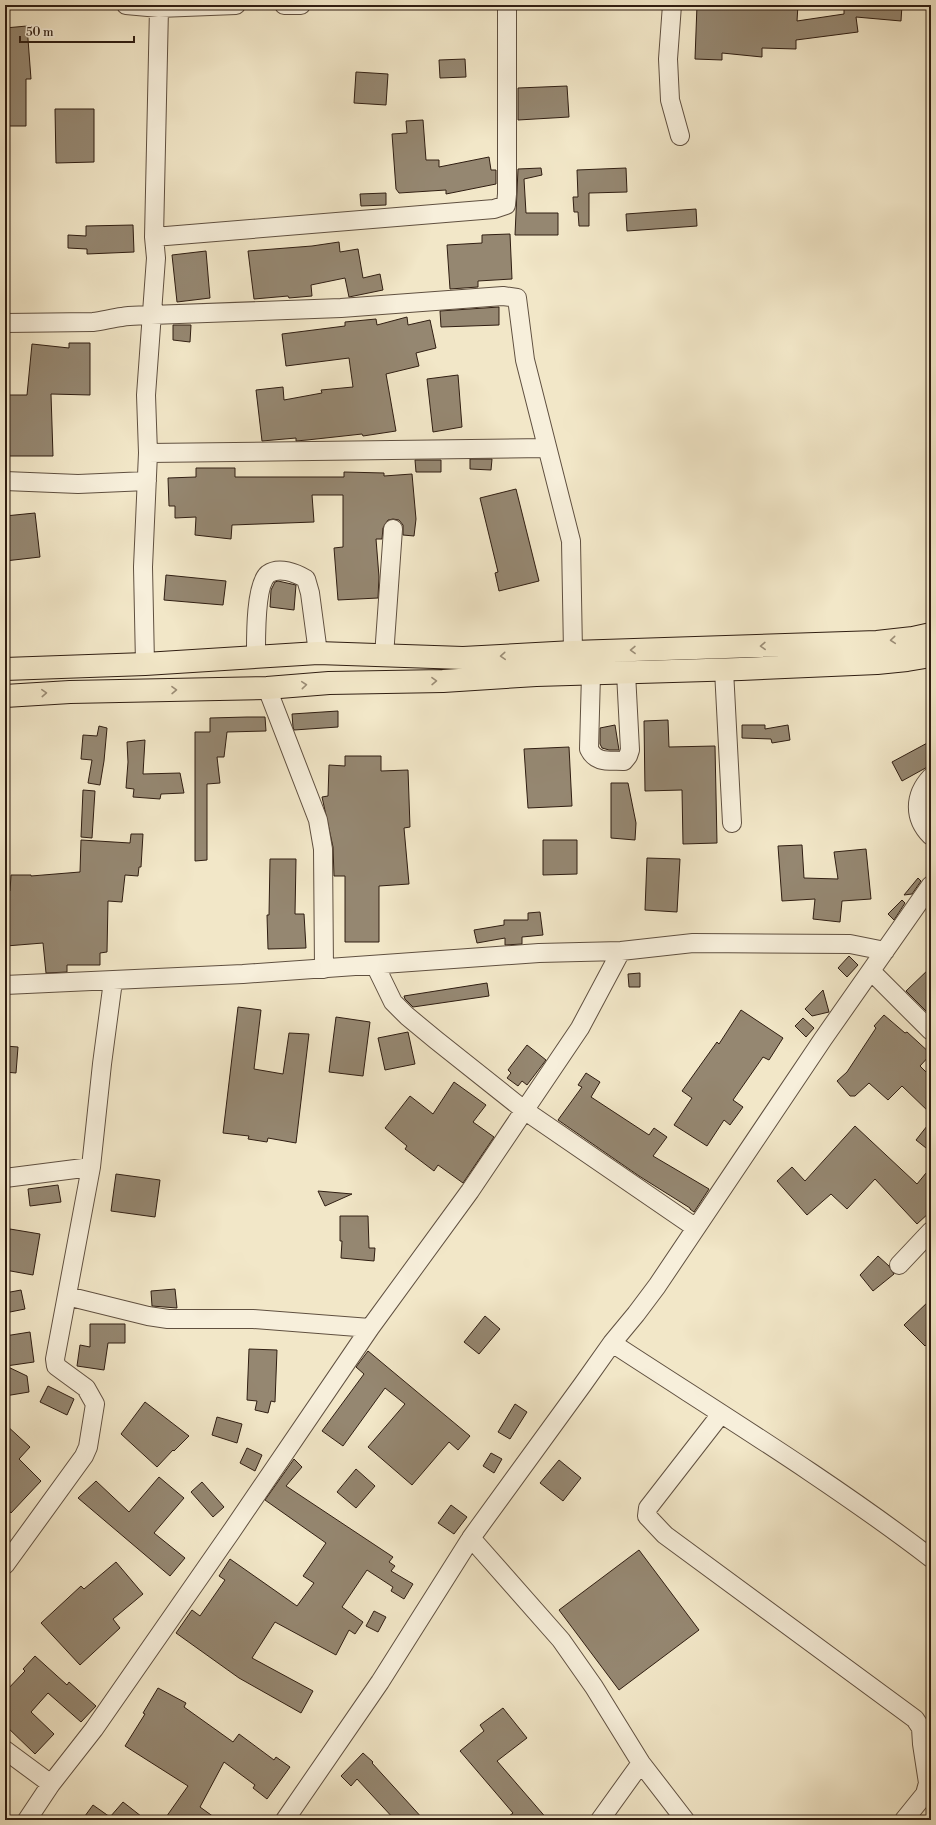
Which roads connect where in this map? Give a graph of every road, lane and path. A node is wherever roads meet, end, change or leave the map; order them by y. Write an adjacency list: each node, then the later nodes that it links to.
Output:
1 (126, 5): 7 (street)
2 (236, 5): 7 (street)
3 (284, 5): 4 (street)
4 (301, 5)
5 (507, 5): 9 (street)
6 (672, 5): 8 (street)
7 (159, 8): 9 (street)
8 (680, 136)
9 (154, 237): 10 (street)
10 (151, 315): 11 (street); 12 (street); 13 (street)
11 (5, 323)
12 (546, 448): 13 (street); 18 (street)
13 (148, 453): 15 (street)
14 (5, 480): 15 (street)
15 (147, 481): 23 (street)
16 (393, 529): 20 (street)
17 (931, 634): 18 (main road, one-way to 18)
18 (573, 652): 20 (main road, one-way to 20)
19 (318, 653): 20 (main road); 22 (main road); 22 (street)
20 (384, 656)
21 (931, 656): 25 (main road)
22 (256, 657): 23 (main road)
23 (145, 664): 24 (main road)
24 (5, 669)
25 (724, 670): 26 (main road); 31 (street)
26 (626, 673): 27 (main road); 27 (street)
27 (590, 674): 28 (main road, one-way to 27)
28 (267, 688): 29 (main road, one-way to 28); 37 (street)
29 (5, 696)
30 (931, 778): 32 (street)
31 (732, 823)
32 (931, 836)
33 (931, 885): 35 (street)
34 (621, 951): 35 (street); 36 (street); 42 (street)
35 (885, 951): 38 (street)
36 (375, 965): 37 (street); 42 (street)
37 (324, 969): 39 (street)
38 (872, 972): 41 (street); 45 (street)
39 (113, 981): 40 (street); 43 (street)
40 (5, 984)
41 (931, 1031)
42 (524, 1110): 45 (street); 49 (street)
43 (91, 1167): 44 (street); 48 (street)
44 (5, 1178)
45 (696, 1228): 50 (street)
46 (931, 1231): 47 (street)
47 (900, 1265)
48 (67, 1296): 49 (street); 54 (street)
49 (370, 1328): 57 (street)
50 (612, 1343): 51 (street); 52 (street)
51 (721, 1414): 53 (street); 62 (street)
52 (471, 1538): 56 (street); 59 (street)
53 (931, 1558)
54 (5, 1565)
55 (5, 1750): 57 (street)
56 (641, 1762): 60 (street); 61 (street)
57 (51, 1784): 58 (street)
58 (27, 1820)
59 (285, 1820)
60 (600, 1820)
61 (685, 1820)
62 (904, 1820)

